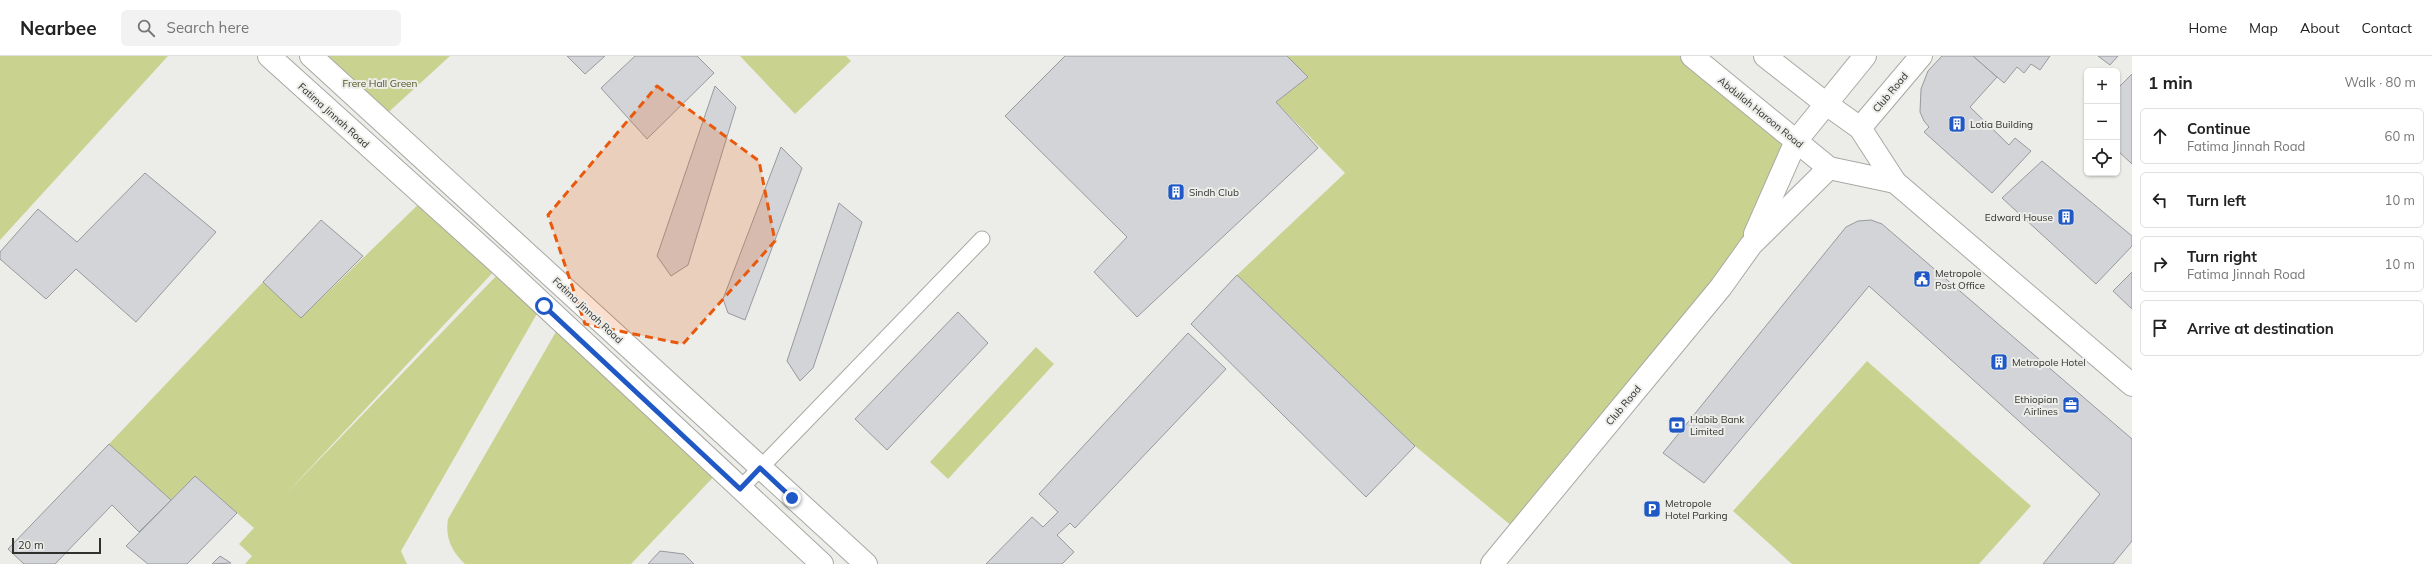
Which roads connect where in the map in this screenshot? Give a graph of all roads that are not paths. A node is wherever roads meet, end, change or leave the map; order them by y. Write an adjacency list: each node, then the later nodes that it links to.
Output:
1 (269, 56): 16 (main road, Fatima Jinnah Road)
2 (310, 56): 15 (main road, Fatima Jinnah Road)
3 (1692, 56): 9 (main road, Abdullah Haroon Road)
4 (1765, 56): 7 (main road)
5 (1865, 56): 7 (main road)
6 (1921, 56): 8 (main road, Club Road)
7 (1825, 103): 8 (main road); 9 (main road)
8 (1860, 128): 11 (main road)
9 (1796, 141): 10 (main road, Abdullah Haroon Road); 13 (main road)
10 (1829, 168): 11 (main road); 13 (main road)
11 (1895, 182): 14 (main road)
12 (982, 239): 15 (lane)
13 (1751, 245): 19 (main road, Club Road)
14 (2132, 385)
15 (760, 468): 16 (lane); 18 (main road, Fatima Jinnah Road)
16 (740, 489): 17 (main road, Fatima Jinnah Road)
17 (822, 564)
18 (866, 564)
19 (1492, 564)

